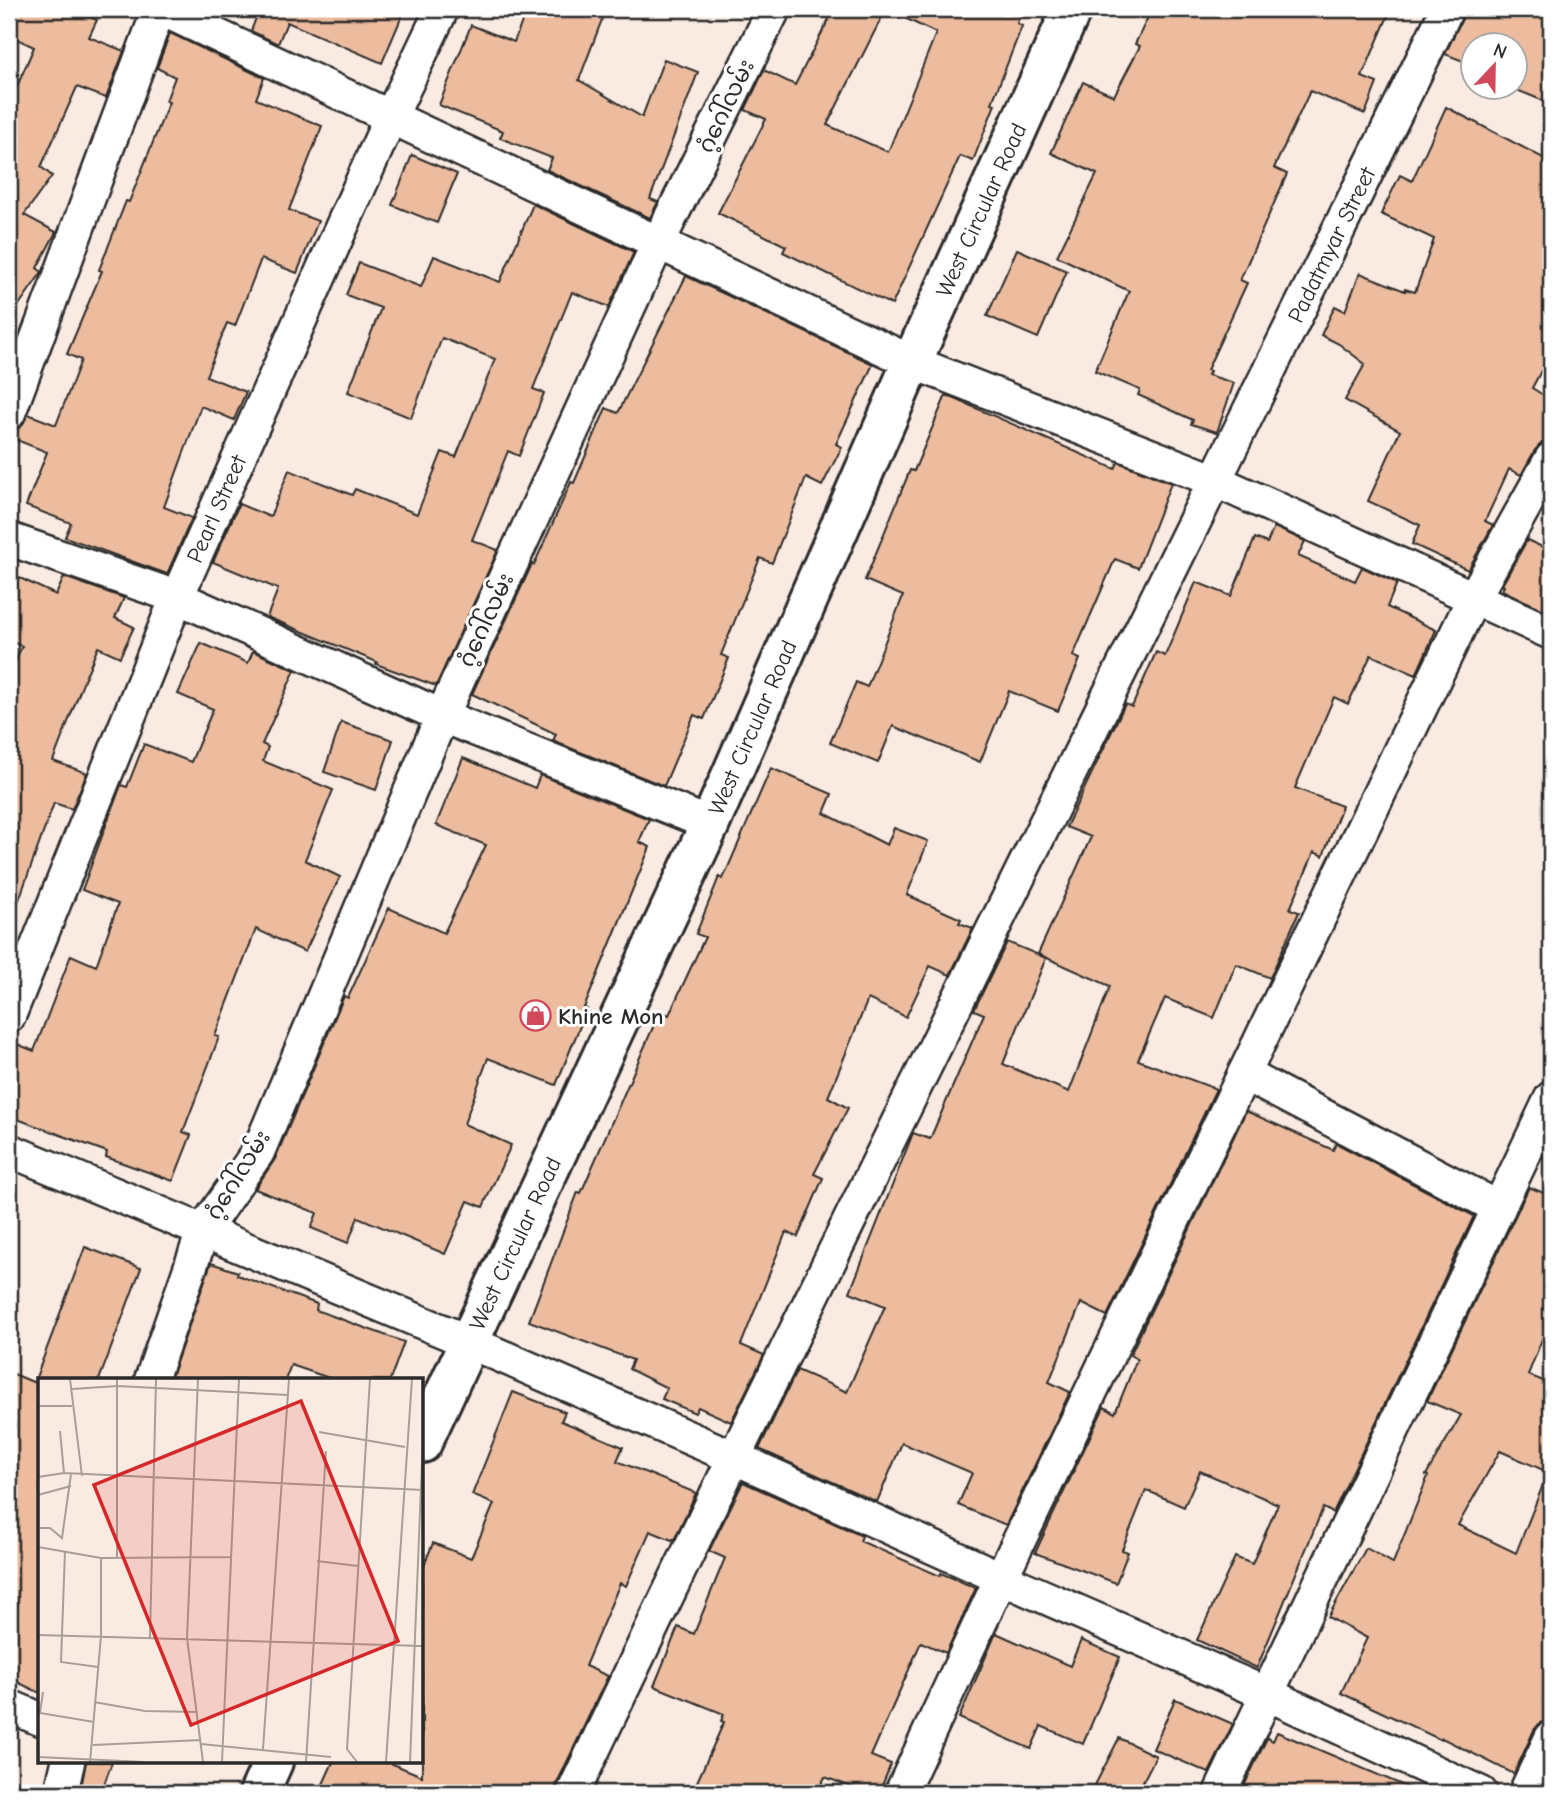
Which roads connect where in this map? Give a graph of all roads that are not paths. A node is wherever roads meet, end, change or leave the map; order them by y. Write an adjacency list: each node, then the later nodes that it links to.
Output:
1 (160, 9): 6 (street); 9 (street)
2 (442, 9): 6 (street, Pearl Street)
3 (774, 9): 7 (street, ဂံ့ဂေါ်လမ်း)
4 (1072, 9): 8 (street, West Circular Road)
5 (1447, 9): 11 (street, Padatmyar Street)
6 (391, 116): 7 (street); 13 (street, Pearl Street)
7 (659, 243): 8 (street); 16 (street, ဂံ့ဂေါ်လမ်း)
8 (912, 362): 11 (street); 17 (street, West Circular Road)
9 (9, 413)
10 (1551, 459): 14 (street)
11 (1216, 481): 14 (street); 27 (street, Padatmyar Street)
12 (9, 539): 13 (street)
13 (177, 597): 16 (street); 18 (street, Pearl Street)
14 (1473, 599): 15 (street); 19 (street)
15 (1551, 633)
16 (442, 716): 17 (street); 23 (street, ဂံ့ဂေါ်လမ်း)
17 (710, 824): 24 (street, West Circular Road)
18 (9, 1016)
19 (1244, 1074): 22 (street); 28 (street)
20 (1551, 1098): 22 (street)
21 (9, 1150): 23 (street)
22 (1499, 1208): 29 (street)
23 (203, 1231): 24 (street); 25 (street, ဂံ့ဂေါ်လမ်း)
24 (469, 1342): 26 (street, West Circular Road); 27 (street)
25 (152, 1378)
26 (424, 1439)
27 (733, 1457): 28 (street); 37 (street, Padatmyar Street)
28 (1001, 1578): 29 (street); 38 (street)
29 (1267, 1694): 39 (street); 40 (street)
30 (9, 1706): 31 (street)
31 (38, 1718)
32 (1551, 1738): 41 (street)
33 (68, 1764): 35 (street)
34 (272, 1764): 36 (street)
35 (61, 1793)
36 (258, 1793)
37 (573, 1793)
38 (901, 1793)
39 (1220, 1793)
40 (1481, 1793)
41 (1525, 1793)

